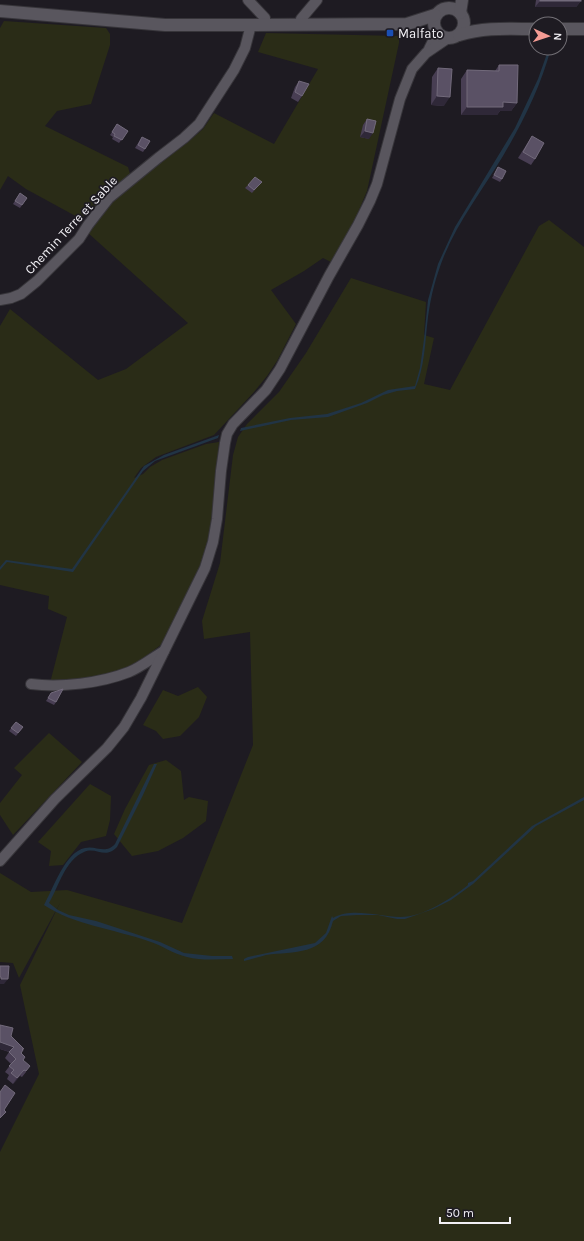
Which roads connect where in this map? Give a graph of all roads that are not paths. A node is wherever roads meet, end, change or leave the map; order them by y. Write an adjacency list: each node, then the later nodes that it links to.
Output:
1 (248, 0): 10 (street)
2 (317, 0): 11 (street)
3 (462, 0): 7 (main road)
4 (449, 4): 6 (main road); 7 (main road)
5 (0, 11): 9 (main road)
6 (436, 15): 8 (main road); 16 (main road)
7 (462, 15): 12 (main road); 16 (main road)
8 (407, 24): 11 (main road); 16 (main road)
9 (251, 25): 10 (main road); 17 (street, Chemin Terre et Sable)
10 (265, 25): 11 (main road)
11 (301, 25)
12 (490, 28): 13 (main road); 16 (main road)
13 (528, 29)
14 (568, 29): 15 (main road)
15 (584, 29)
16 (445, 34): 18 (street)
17 (0, 300)
18 (164, 650): 19 (street); 20 (street)
19 (31, 684)
20 (0, 861)

